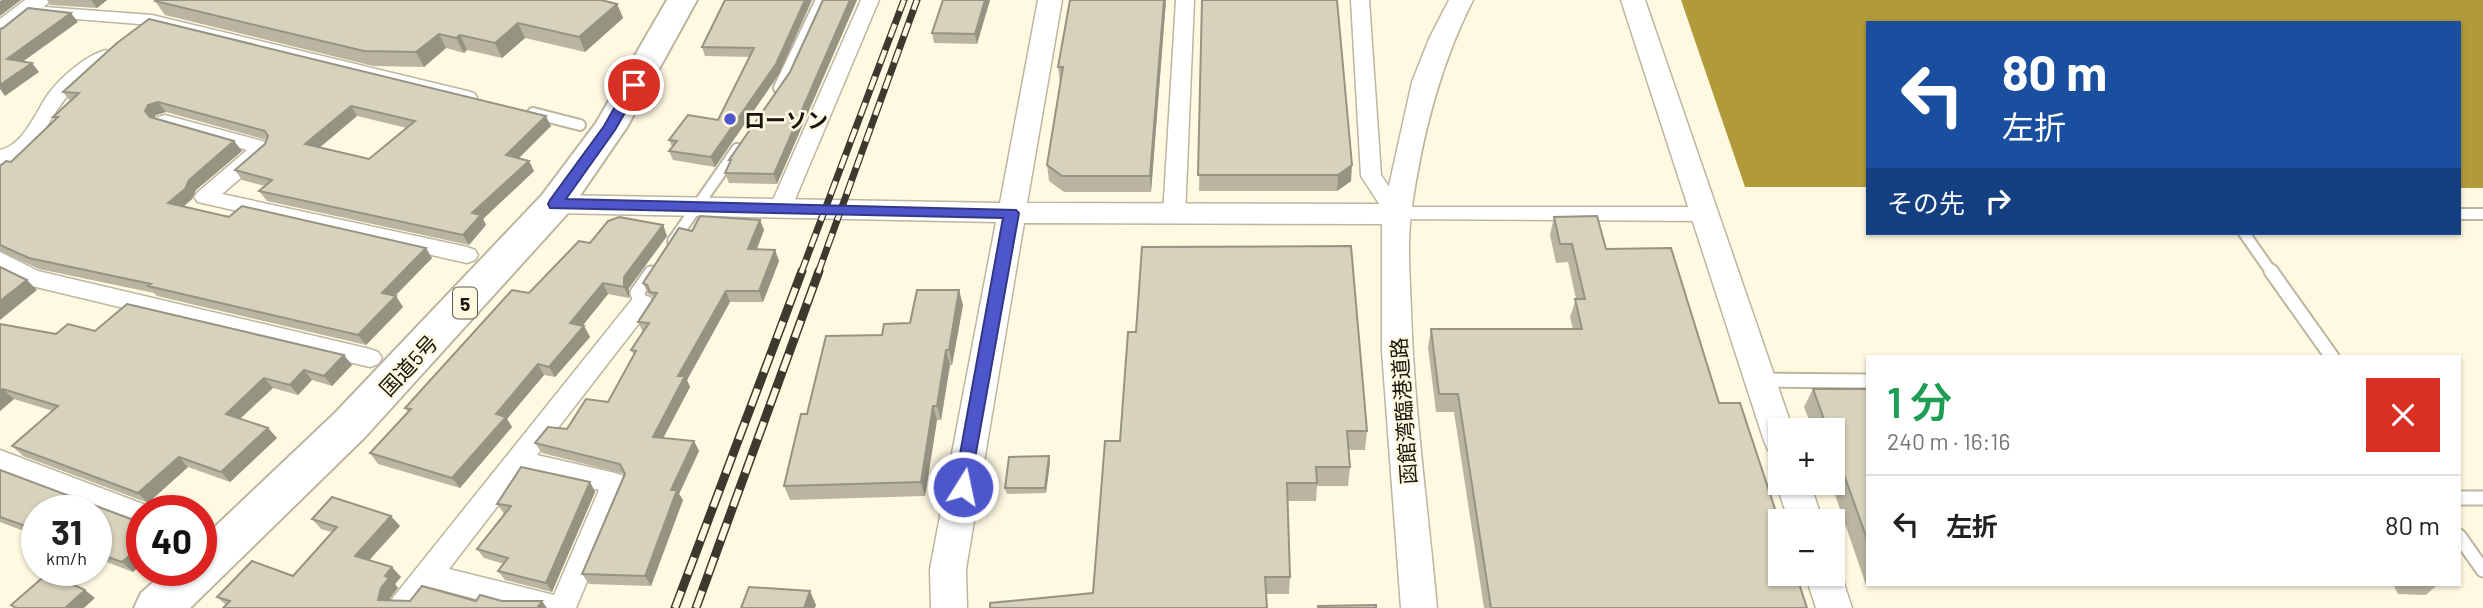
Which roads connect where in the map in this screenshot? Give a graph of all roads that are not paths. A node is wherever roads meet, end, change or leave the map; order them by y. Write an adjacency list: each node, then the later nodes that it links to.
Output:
1 (682, 0): 19 (highway, 国道5号 / 5)
2 (821, 0): 13 (lane)
3 (870, 0): 21 (street)
4 (1050, 0): 22 (street)
5 (1185, 0): 27 (street)
6 (1360, 0): 23 (street)
7 (1461, 0): 23 (street, 函館湾臨港道路)
8 (1633, 0): 24 (street)
9 (42, 6): 10 (street); 11 (street)
10 (152, 20): 12 (street); 18 (street)
11 (0, 30)
12 (473, 98)
13 (771, 99)
14 (517, 109): 16 (lane)
15 (165, 121): 29 (street)
16 (580, 125)
17 (741, 142): 20 (lane)
18 (0, 157)
19 (555, 204): 20 (street); 43 (highway, 国道5号 / 5)
20 (696, 206): 21 (street); 31 (lane)
21 (780, 209): 22 (street)
22 (1011, 213): 27 (street); 51 (street)
23 (1397, 214): 24 (street); 27 (street); 52 (street, 函館湾臨港道路)
24 (1703, 214): 34 (street)
25 (2461, 214): 26 (lane)
26 (2483, 214)
27 (1174, 215)
28 (2245, 235): 32 (lane)
29 (467, 256)
30 (0, 260): 33 (street)
31 (642, 303): 38 (street)
32 (2331, 355)
33 (370, 358)
34 (1760, 380): 35 (lane); 36 (street)
35 (1866, 381)
36 (1772, 418)
37 (0, 460): 41 (street)
38 (517, 461): 45 (street); 50 (street)
39 (2461, 498): 40 (lane)
40 (2483, 498)
41 (126, 509)
42 (2461, 539): 44 (lane)
43 (217, 554)
44 (2483, 570)
45 (429, 575): 49 (street); 50 (street)
46 (182, 586): 48 (highway, 国道5号 / 5)
47 (1827, 586): 53 (street)
48 (157, 608)
49 (402, 608)
50 (559, 608)
51 (949, 608)
52 (1419, 608)
53 (1834, 608)

